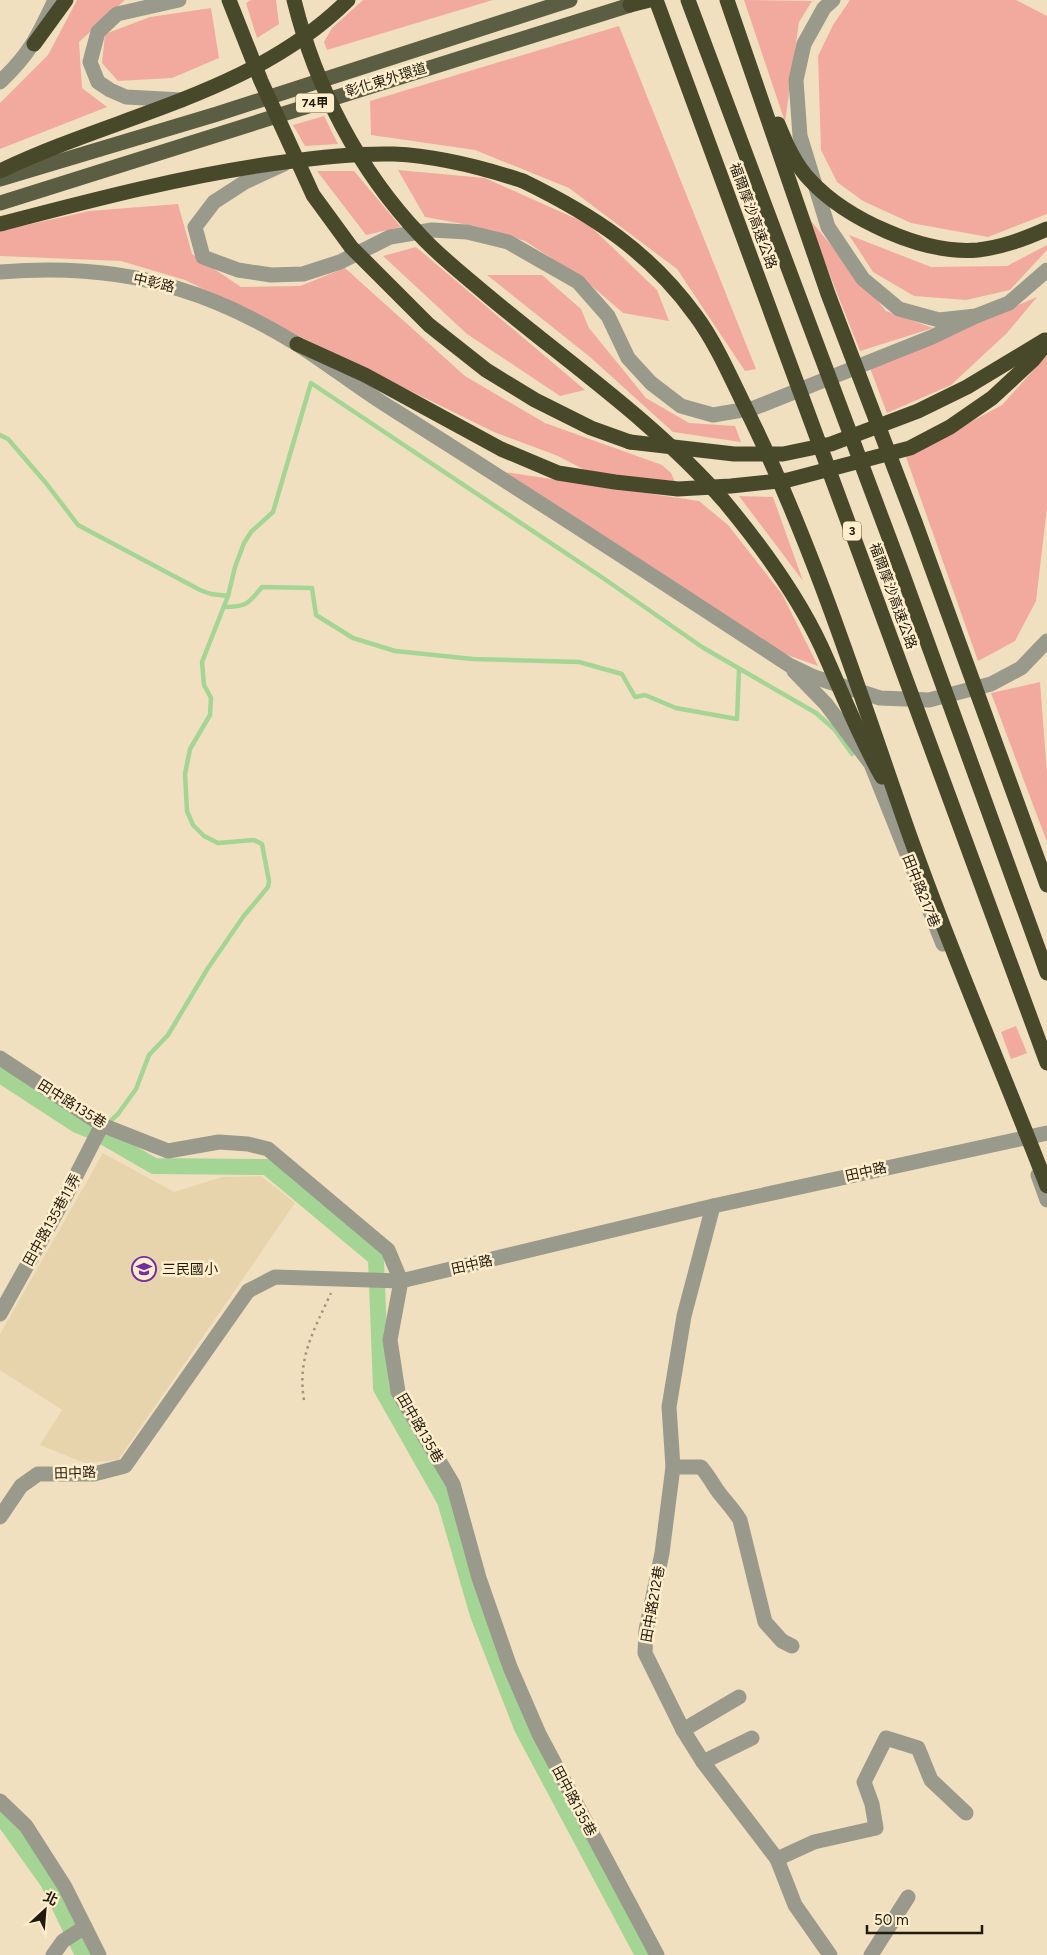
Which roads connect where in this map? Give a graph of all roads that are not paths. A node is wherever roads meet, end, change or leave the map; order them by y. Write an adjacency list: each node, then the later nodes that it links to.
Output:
1 (55, 0): 15 (street)
2 (66, 0): 15 (highway)
3 (179, 0): 18 (street)
4 (229, 0): 28 (highway, bridge)
5 (294, 0): 33 (highway, bridge)
6 (348, 0): 18 (highway)
7 (570, 0): 21 (main road, 彰化東外環道 / 74甲)
8 (645, 0): 14 (highway)
9 (650, 0): 14 (highway)
10 (656, 0): 37 (highway, 福爾摩沙高速公路 / 3, bridge)
11 (688, 0): 35 (highway, 福爾摩沙高速公路, bridge)
12 (726, 0): 16 (highway, bridge)
13 (833, 0): 27 (street)
14 (630, 5): 22 (main road, 彰化東外環道 / 74甲)
15 (34, 44): 17 (street)
16 (749, 62): 24 (highway, bridge); 34 (highway, bridge)
17 (0, 82)
18 (182, 100): 20 (highway)
19 (290, 161): 23 (highway); 27 (street); 33 (highway, bridge)
20 (0, 171)
21 (0, 179)
22 (0, 203)
23 (0, 224)
24 (1047, 229)
25 (1047, 270): 27 (street)
26 (0, 272): 30 (street, 中彰路)
27 (976, 316)
28 (1047, 338)
29 (1047, 343): 30 (highway)
30 (297, 344): 32 (street, 中彰路)
31 (1047, 642): 32 (street)
32 (788, 665): 40 (street, 田中路217巷)
33 (900, 809): 41 (highway, bridge)
34 (1047, 885)
35 (1047, 973)
36 (0, 1058): 38 (street, 田中路135巷)
37 (1047, 1063)
38 (102, 1125): 44 (street, 田中路135巷); 45 (street, 田中路135巷11弄)
39 (1047, 1134): 40 (street, 田中路)
40 (1023, 1137): 42 (street, 田中路217巷); 43 (street, 田中路)
41 (1047, 1186)
42 (1047, 1200)
43 (713, 1206): 44 (street, 田中路); 46 (street, 田中路212巷)
44 (394, 1281): 47 (street, 田中路); 60 (street, 田中路135巷)
45 (0, 1314)
46 (672, 1467): 48 (street); 50 (street, 田中路212巷)
47 (0, 1517)
48 (792, 1646)
49 (739, 1697): 50 (street)
50 (683, 1730): 52 (street, 田中路212巷)
51 (752, 1738): 52 (street)
52 (703, 1762): 55 (street, 田中路212巷)
53 (0, 1801): 57 (street)
54 (966, 1813): 55 (street)
55 (777, 1859): 61 (street, 田中路212巷)
56 (908, 1897): 62 (street)
57 (85, 1927): 58 (street); 59 (street)
58 (53, 1955)
59 (98, 1955)
60 (657, 1955)
61 (830, 1955)
62 (871, 1955)

